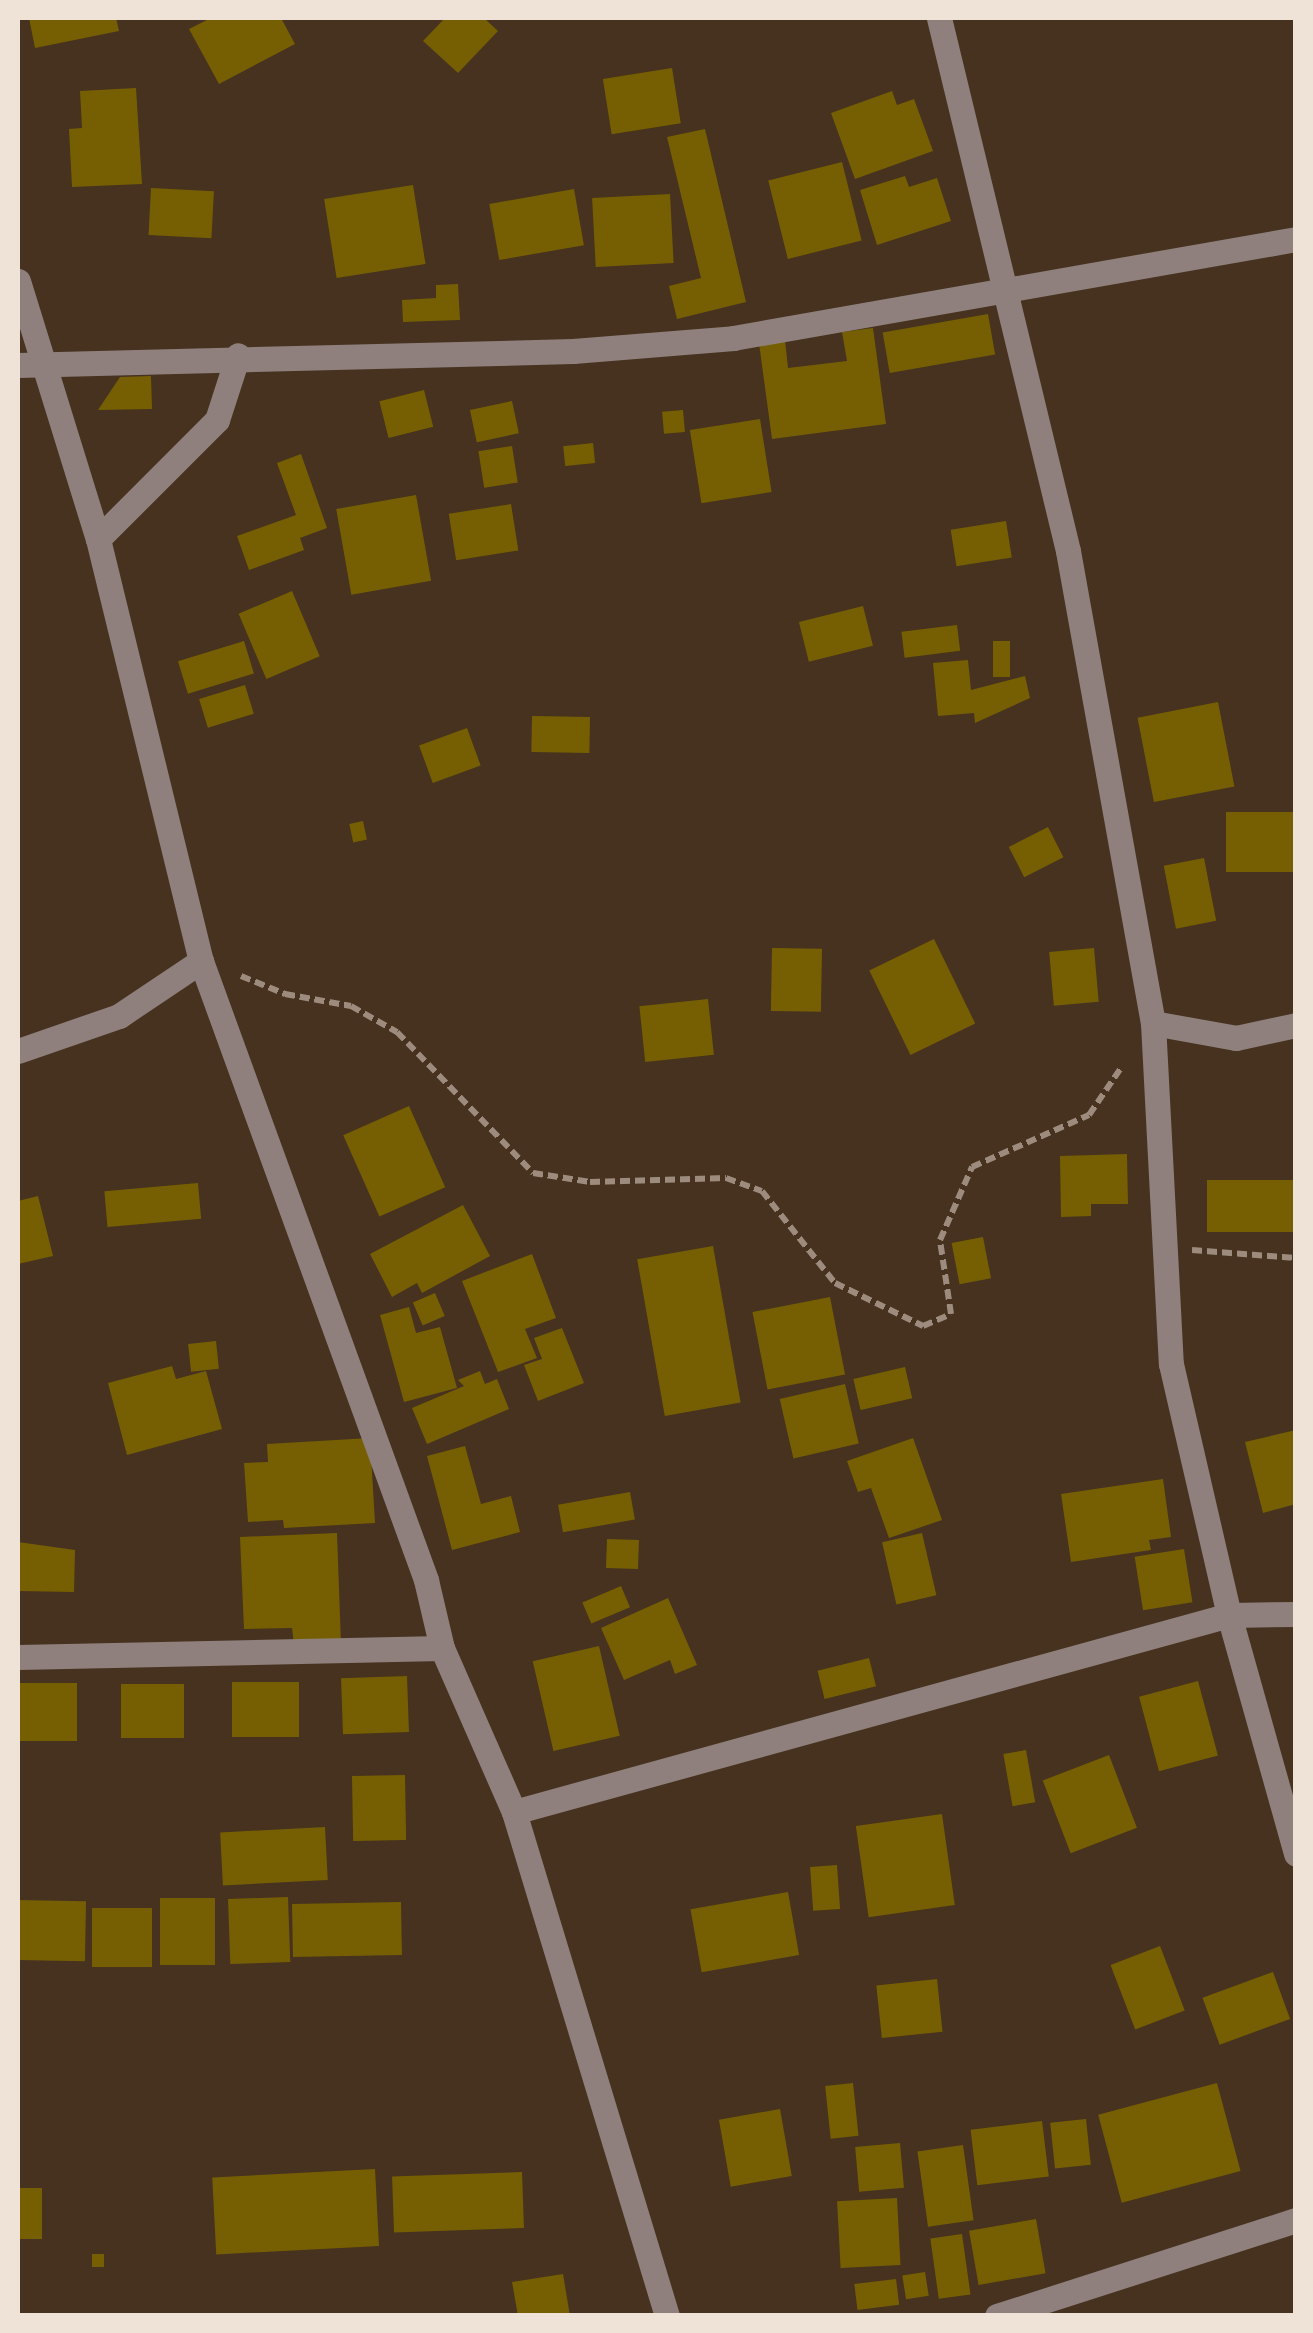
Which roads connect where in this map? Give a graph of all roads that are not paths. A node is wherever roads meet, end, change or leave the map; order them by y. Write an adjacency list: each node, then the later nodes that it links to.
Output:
1 (939, 18): 4 (street)
2 (1296, 239): 4 (street)
3 (18, 281): 6 (street)
4 (1002, 292): 5 (street); 9 (street)
5 (238, 354): 6 (street); 7 (street)
6 (30, 366): 7 (street)
7 (98, 539): 8 (street)
8 (200, 961): 11 (street); 14 (street)
9 (1153, 1023): 10 (street); 13 (street)
10 (1296, 1025)
11 (18, 1051)
12 (1296, 1614): 13 (street)
13 (1229, 1615): 16 (street); 17 (street)
14 (442, 1648): 15 (street); 16 (street)
15 (18, 1657)
16 (514, 1812): 19 (street)
17 (1296, 1854)
18 (1296, 2220): 20 (street)
19 (667, 2316)
20 (997, 2316)

